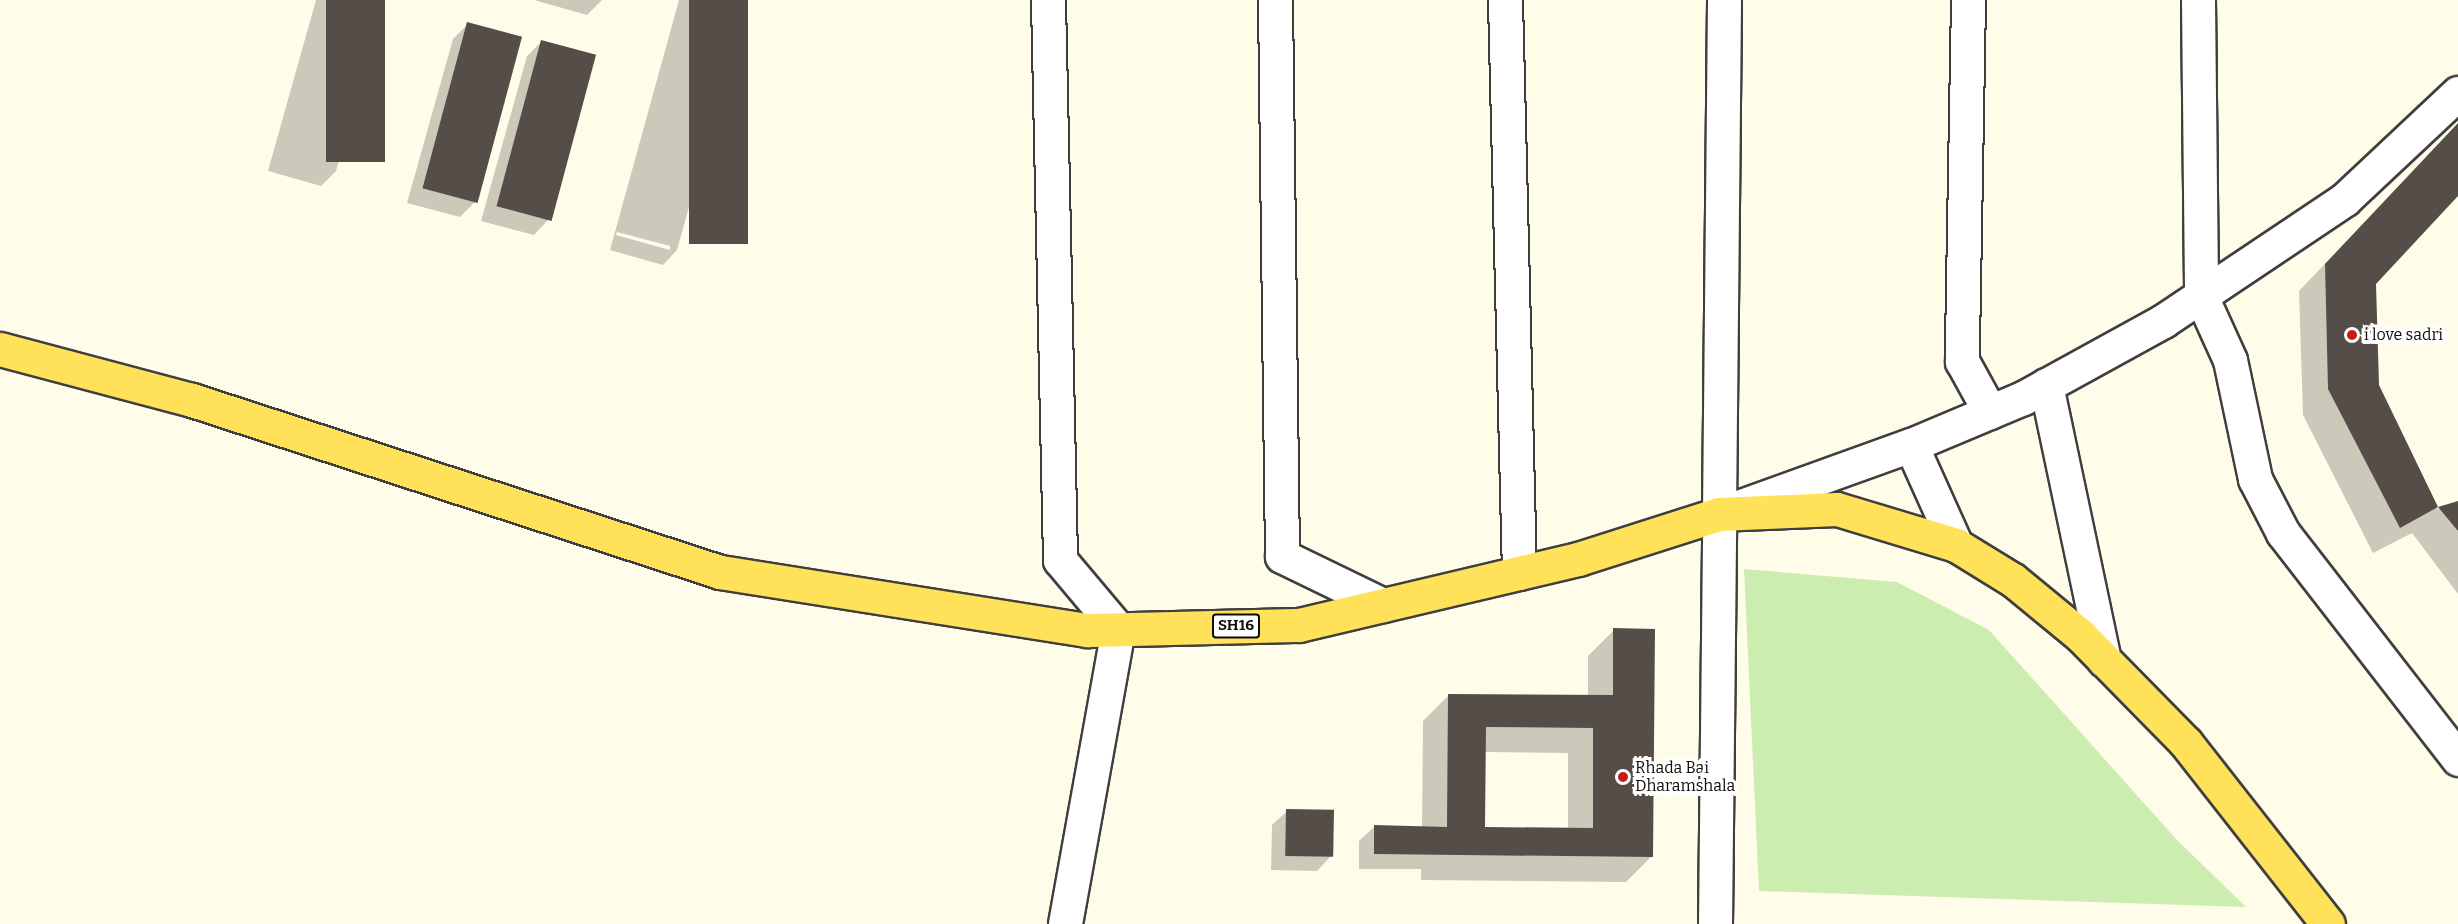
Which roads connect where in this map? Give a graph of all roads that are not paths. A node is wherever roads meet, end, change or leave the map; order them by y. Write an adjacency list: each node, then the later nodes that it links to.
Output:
1 (1048, 0): 17 (street)
2 (1275, 0): 16 (street)
3 (1504, 0): 15 (street)
4 (1724, 0): 13 (street)
5 (1968, 0): 11 (street)
6 (2198, 0): 8 (street)
7 (2458, 93): 8 (street)
8 (2201, 296): 10 (street); 19 (street)
9 (0, 349): 17 (main road, SH16)
10 (2046, 385): 11 (street); 18 (street)
11 (1990, 412): 12 (street)
12 (1911, 445): 13 (street); 14 (street)
13 (1719, 514): 14 (main road, SH16); 15 (main road, SH16); 21 (street)
14 (1956, 545): 18 (main road, SH16)
15 (1519, 573): 16 (main road, SH16)
16 (1383, 605): 17 (main road, SH16)
17 (1118, 629): 20 (street)
18 (2104, 660): 22 (main road, SH16)
19 (2458, 759)
20 (1065, 924)
21 (1715, 924)
22 (2328, 924)

